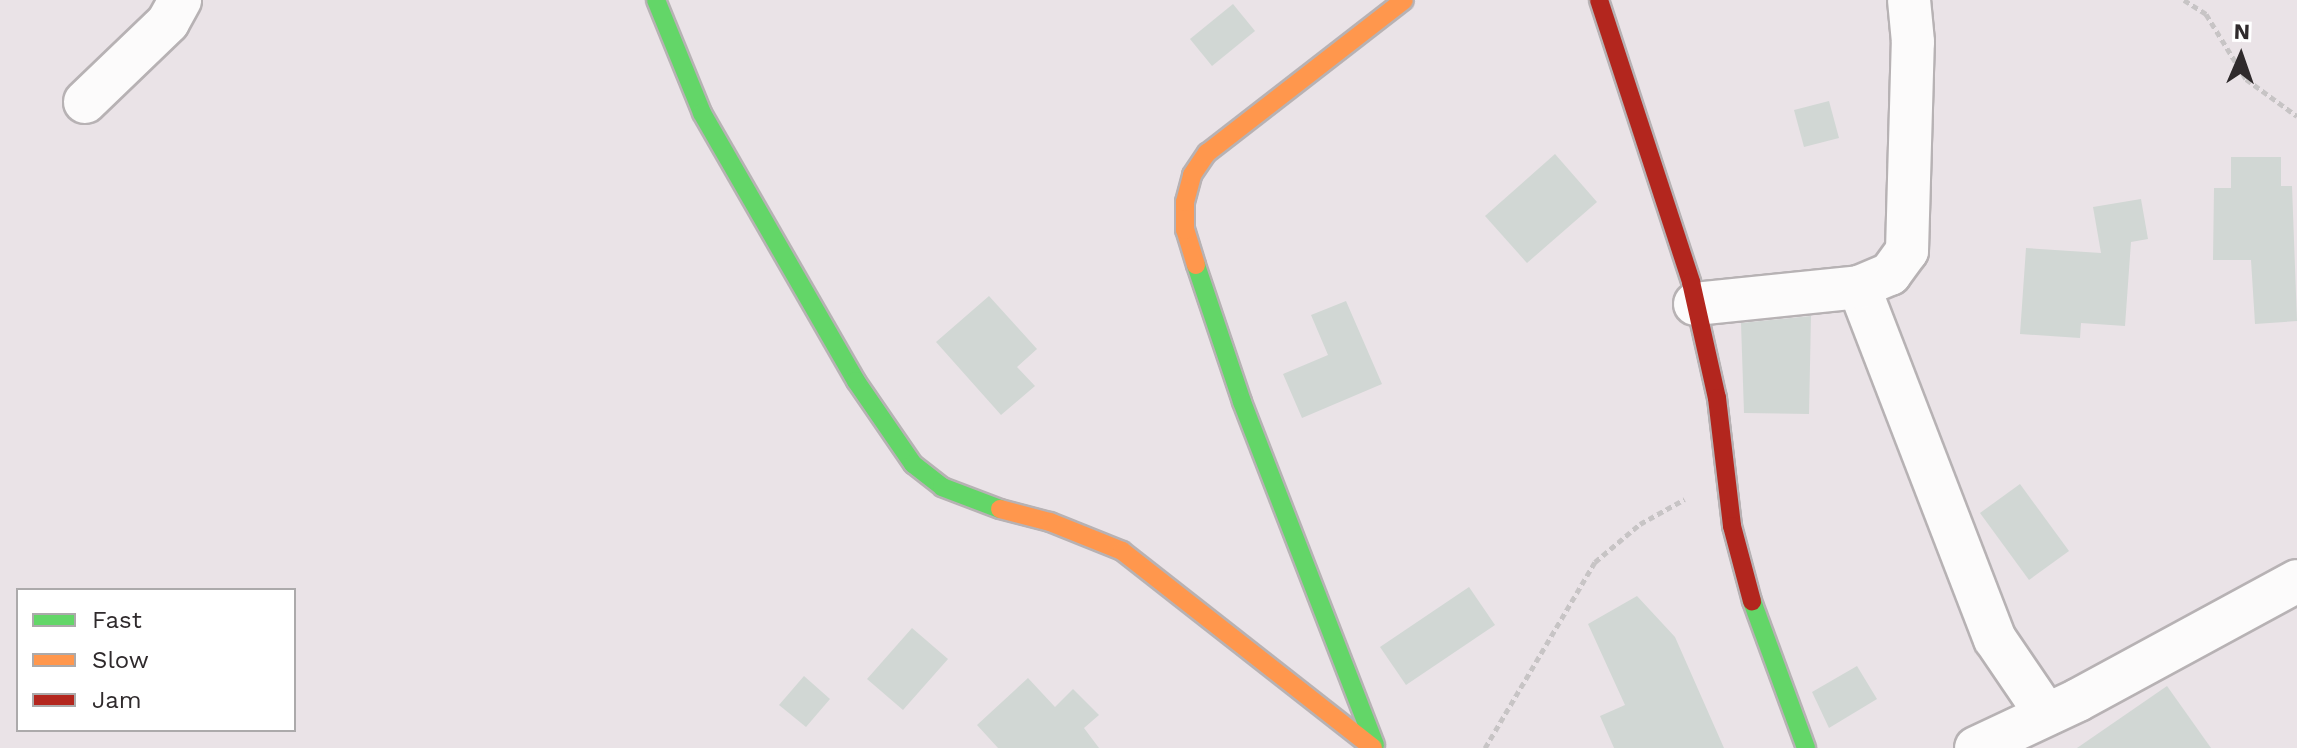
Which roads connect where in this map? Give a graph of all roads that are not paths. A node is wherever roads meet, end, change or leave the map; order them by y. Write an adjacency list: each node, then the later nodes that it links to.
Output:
1 (180, 0): 6 (street)
2 (656, 0): 11 (street)
3 (1404, 0): 11 (street)
4 (1599, 0): 8 (street)
5 (1909, 0): 7 (street)
6 (85, 102)
7 (1859, 287): 8 (street); 10 (street)
8 (1695, 304): 12 (street)
9 (2297, 581): 10 (street)
10 (2046, 714): 13 (street)
11 (1374, 748)
12 (1806, 748)
13 (1976, 748)

